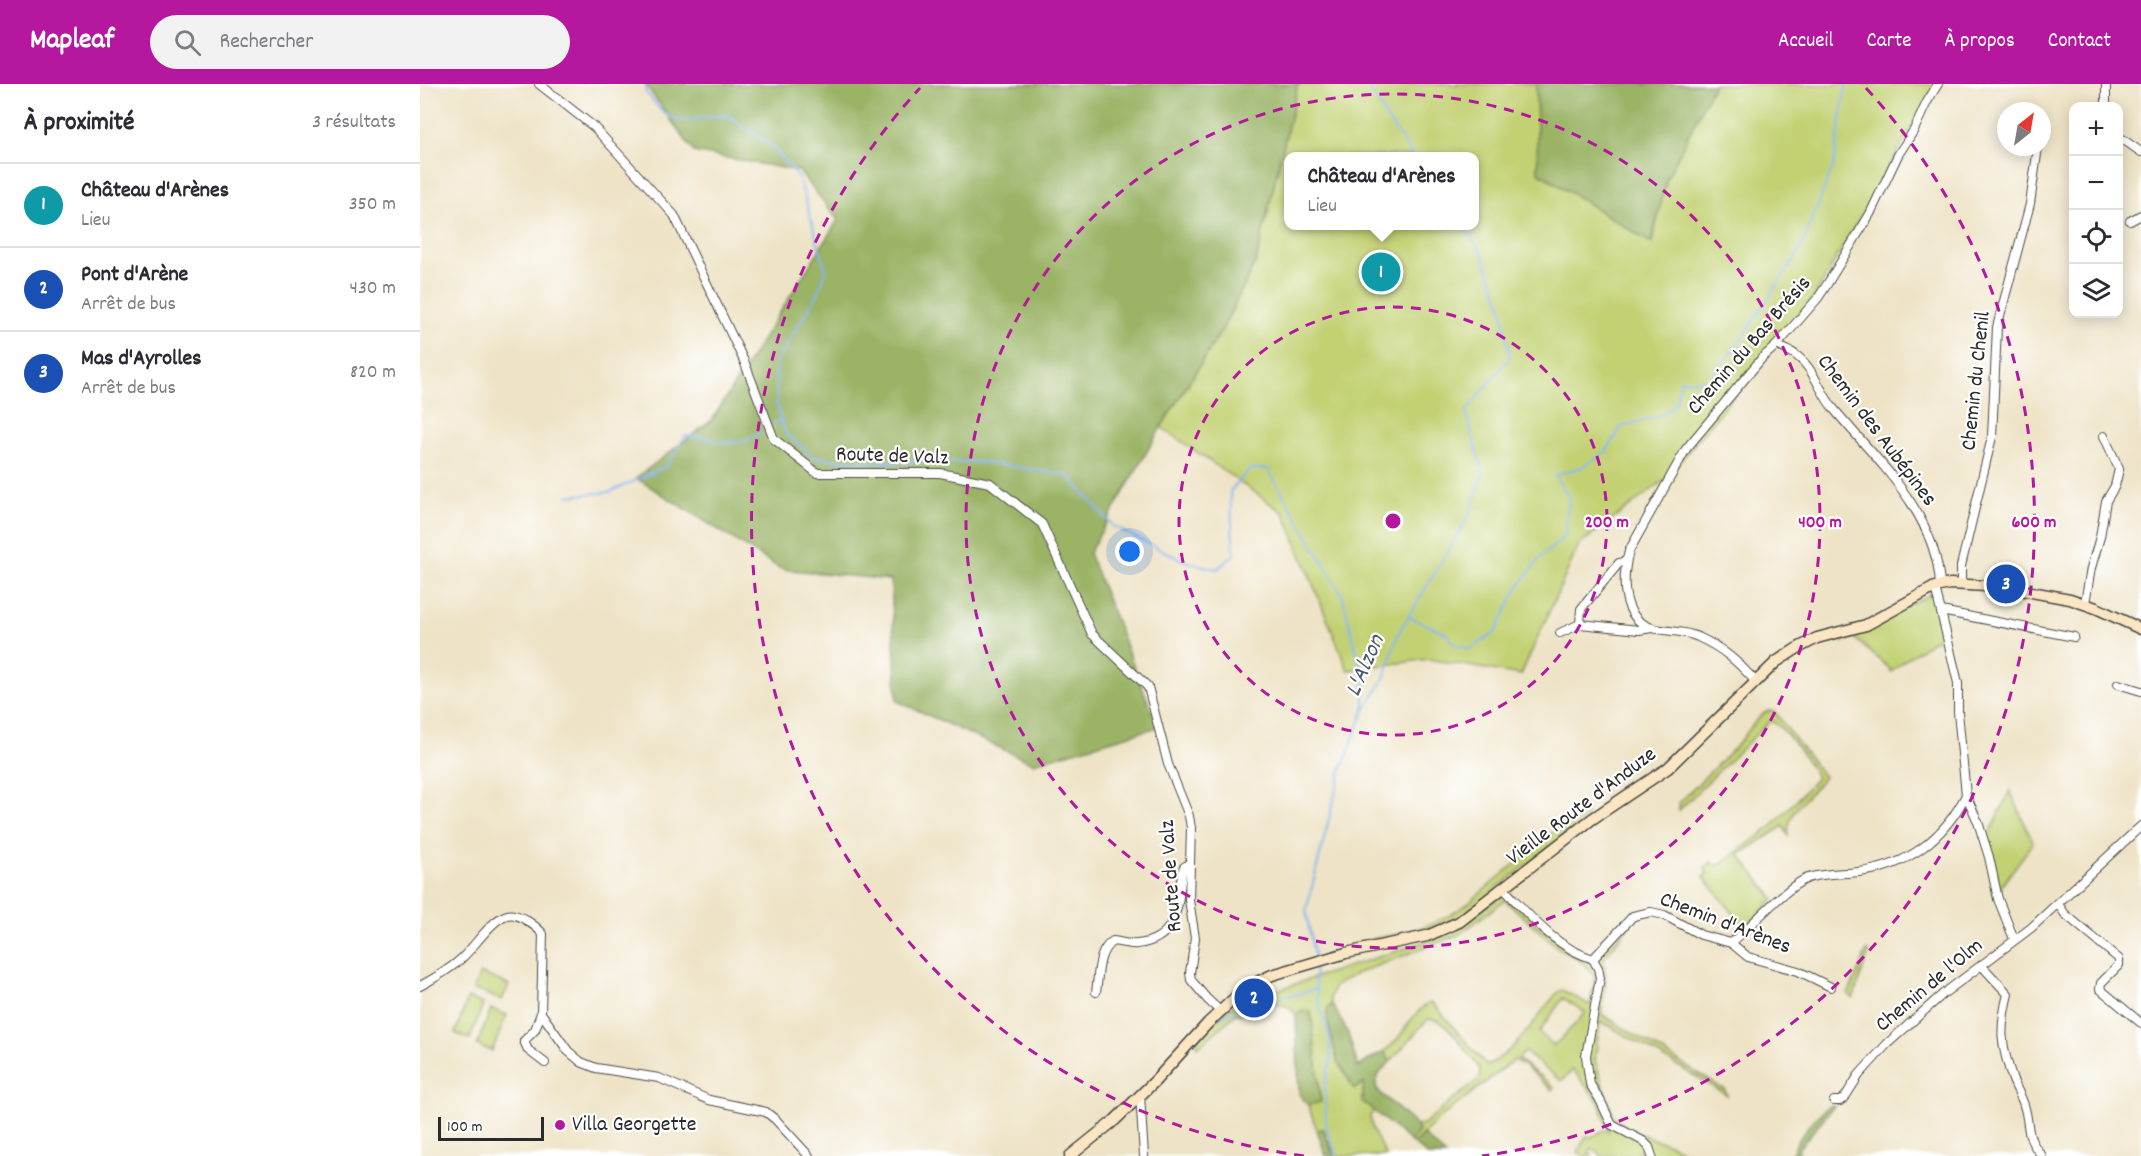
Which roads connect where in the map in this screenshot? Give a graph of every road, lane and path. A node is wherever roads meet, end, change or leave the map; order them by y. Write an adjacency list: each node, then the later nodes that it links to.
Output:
1 (539, 84): 27 (street, Route de Valz)
2 (1938, 84): 10 (street, Chemin du Bas Brésis)
3 (2106, 84): 4 (street)
4 (2106, 102)
5 (2123, 139): 6 (street)
6 (2141, 152)
7 (2037, 156): 13 (street, Chemin du Chenil)
8 (2141, 214): 9 (street)
9 (2130, 221)
10 (1777, 345): 12 (street, Chemin du Bas Brésis); 14 (street, Chemin des Aubépines)
11 (2104, 436): 15 (street)
12 (1626, 561): 17 (street); 18 (street, Chemin du Bas Brésis)
13 (1961, 584): 14 (street, Vieille Route d'Anduze); 15 (street, Vieille Route d'Anduze)
14 (1937, 586): 16 (street, Chemin des Aubépines); 22 (street, Vieille Route d'Anduze)
15 (2085, 603): 19 (street, Vieille Route d'Anduze)
16 (1941, 611): 21 (street); 25 (street, Chemin des Aubépines)
17 (1580, 624): 18 (street); 20 (street)
18 (1652, 628): 22 (street)
19 (2141, 629)
20 (1560, 633)
21 (2074, 638)
22 (1756, 682): 28 (street, Vieille Route d'Anduze)
23 (2118, 684): 24 (street)
24 (2141, 691)
25 (1966, 795): 30 (street, Chemin des Aubépines); 31 (street)
26 (2141, 826): 29 (street, Chemin de l'Olm)
27 (1189, 864): 36 (street); 37 (street, Route de Valz)
28 (1504, 889): 32 (street); 37 (street, Vieille Route d'Anduze)
29 (2058, 904): 30 (street, Chemin de l'Olm); 39 (street)
30 (2014, 939): 33 (street, Chemin de l'Olm)
31 (1731, 944): 32 (street, Chemin d'Arènes); 35 (street, Chemin d'Arènes)
32 (1593, 959): 46 (street)
33 (1982, 966): 42 (street, Chemin de l'Olm); 47 (street)
34 (420, 986): 38 (street)
35 (1831, 987)
36 (1096, 992)
37 (1220, 1011): 41 (street, Vieille Route d'Anduze)
38 (541, 1013): 40 (street); 43 (street)
39 (2141, 1023)
40 (545, 1063)
41 (1140, 1095): 44 (street, Vieille Route d'Anduze); 45 (street)
42 (1834, 1101)
43 (809, 1156)
44 (1070, 1156)
45 (1144, 1156)
46 (1652, 1156)
47 (2042, 1156)

